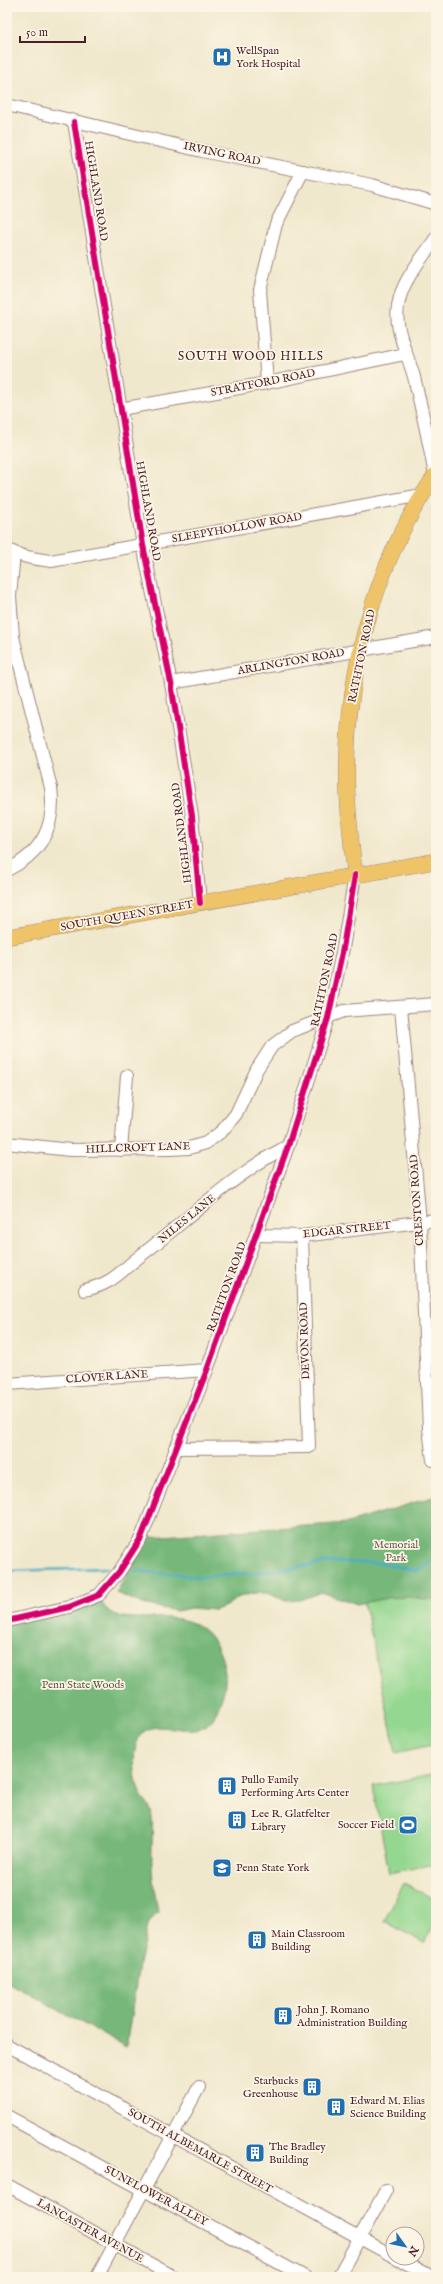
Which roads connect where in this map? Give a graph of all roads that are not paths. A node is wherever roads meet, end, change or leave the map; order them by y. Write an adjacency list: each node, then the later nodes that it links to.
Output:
1 (7, 105): 2 (street, IRVING ROAD)
2 (74, 122): 3 (street, IRVING ROAD); 8 (street, HIGHLAND ROAD)
3 (303, 171): 4 (street, IRVING ROAD); 7 (street)
4 (436, 204)
5 (436, 238): 6 (street)
6 (405, 354): 7 (street, STRATFORD ROAD); 9 (street)
7 (266, 383): 8 (street, STRATFORD ROAD)
8 (120, 409): 11 (street, HIGHLAND ROAD)
9 (436, 476): 10 (main road, RATHTON ROAD)
10 (422, 495): 11 (street, SLEEPYHOLLOW ROAD); 14 (main road, RATHTON ROAD)
11 (143, 545): 12 (street, SLEEPYHOLLOW ROAD); 15 (street, HIGHLAND ROAD)
12 (11, 551): 17 (street)
13 (436, 637): 14 (street, ARLINGTON ROAD)
14 (361, 650): 15 (street, ARLINGTON ROAD); 18 (main road, RATHTON ROAD)
15 (171, 683): 19 (street, HIGHLAND ROAD)
16 (436, 861): 18 (main road, SOUTH QUEEN STREET)
17 (7, 870)
18 (355, 875): 19 (main road, SOUTH QUEEN STREET); 23 (street, RATHTON ROAD)
19 (200, 903): 20 (main road, SOUTH QUEEN STREET)
20 (7, 937)
21 (436, 1004): 22 (street, HILLCROFT LANE)
22 (401, 1007): 23 (street, HILLCROFT LANE); 29 (street, CRESTON ROAD)
23 (328, 1018): 26 (street, RATHTON ROAD); 27 (street, HILLCROFT LANE)
24 (126, 1076): 27 (street)
25 (7, 1143): 27 (street, HILLCROFT LANE)
26 (288, 1146): 30 (street, RATHTON ROAD); 32 (street, NILES LANE)
27 (121, 1150)
28 (436, 1220): 29 (street, EDGAR STREET)
29 (420, 1222): 31 (street, EDGAR STREET); 36 (street, CRESTON ROAD)
30 (257, 1235): 31 (street, EDGAR STREET); 33 (street, RATHTON ROAD)
31 (302, 1236): 35 (street, DEVON ROAD)
32 (86, 1290)
33 (207, 1370): 34 (street, CLOVER LANE); 35 (street, RATHTON ROAD)
34 (7, 1384)
35 (176, 1448): 37 (street, RATHTON ROAD)
36 (433, 1460)
37 (7, 1621)
38 (7, 2045): 41 (street, SOUTH ALBEMARLE STREET)
39 (199, 2087): 41 (street)
40 (7, 2116): 43 (street, SUNFLOWER ALLEY)
41 (172, 2135): 43 (street); 45 (street, SOUTH ALBEMARLE STREET)
42 (7, 2186): 46 (street, LANCASTER AVENUE)
43 (143, 2189): 46 (street); 51 (street, SUNFLOWER ALLEY)
44 (386, 2190): 45 (street)
45 (359, 2238): 47 (street, SOUTH ALBEMARLE STREET); 52 (street)
46 (114, 2244): 49 (street); 50 (street, LANCASTER AVENUE)
47 (385, 2252)
48 (412, 2266): 53 (street)
49 (97, 2277)
50 (174, 2277)
51 (305, 2277)
52 (338, 2277)
53 (432, 2277)

